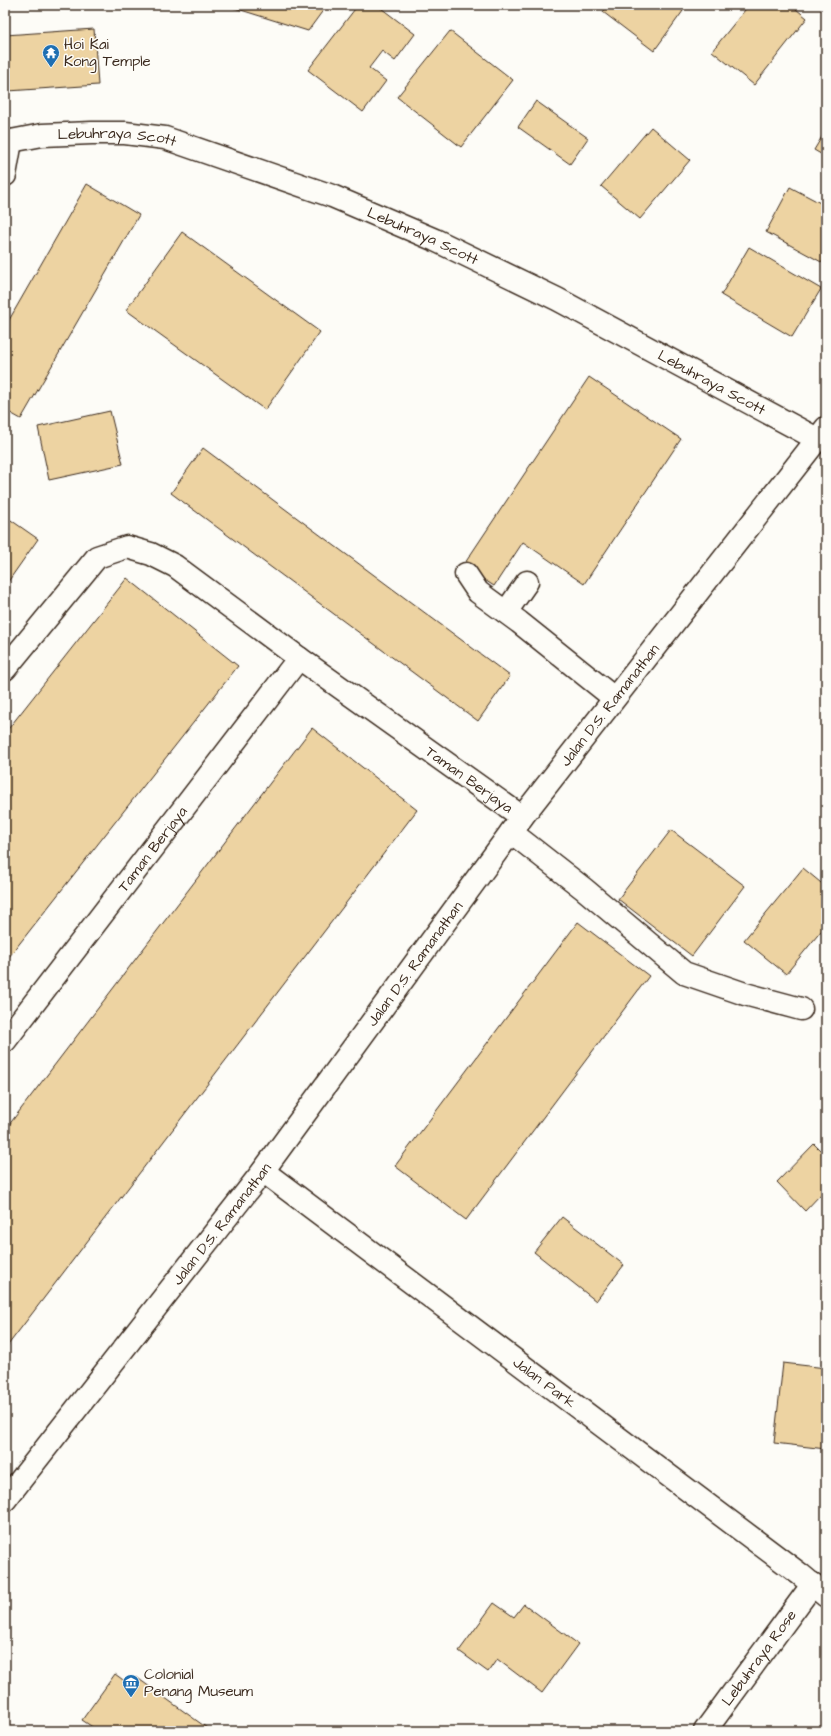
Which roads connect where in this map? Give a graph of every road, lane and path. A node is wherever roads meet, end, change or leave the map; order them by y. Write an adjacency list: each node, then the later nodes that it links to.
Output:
1 (8, 136): 2 (street); 3 (street, Lebuhraya Scott)
2 (5, 175)
3 (822, 434): 9 (street, Jalan D.S. Ramanathan)
4 (466, 574): 6 (street)
5 (527, 582): 6 (street)
6 (506, 612): 9 (street)
7 (299, 658): 8 (street, Taman Berjaya); 10 (street, Taman Berjaya); 12 (street, Taman Berjaya)
8 (5, 669)
9 (614, 698): 10 (street, Jalan D.S. Ramanathan)
10 (516, 825): 11 (street, Taman Berjaya); 13 (street, Jalan D.S. Ramanathan)
11 (801, 1009)
12 (5, 1041)
13 (263, 1170): 14 (street, Jalan D.S. Ramanathan); 15 (street, Jalan Park)
14 (5, 1500)
15 (819, 1590): 16 (street, Lebuhraya Rose)
16 (705, 1731)

